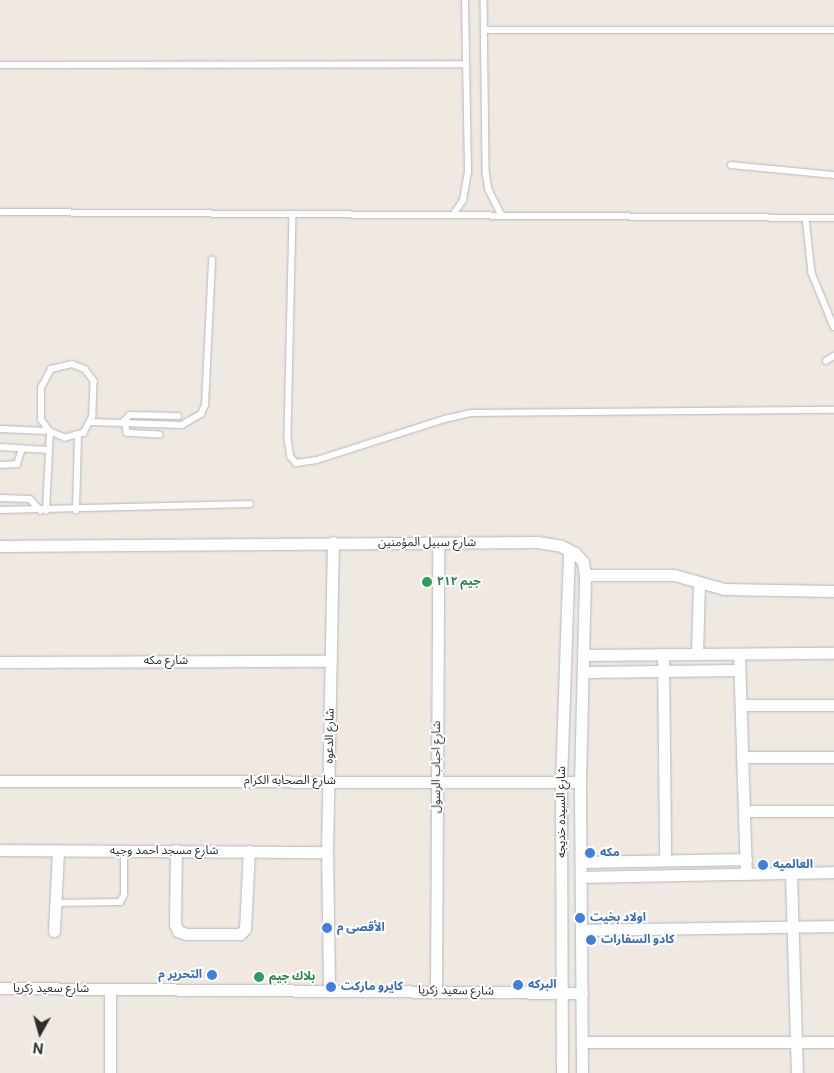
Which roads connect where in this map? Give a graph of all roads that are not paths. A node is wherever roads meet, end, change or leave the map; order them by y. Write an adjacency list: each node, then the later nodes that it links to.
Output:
1 (466, 0): 5 (lane)
2 (484, 0): 3 (lane)
3 (485, 30): 4 (lane); 12 (lane)
4 (834, 30)
5 (466, 64): 6 (lane); 11 (lane)
6 (0, 65)
7 (731, 164): 8 (lane)
8 (834, 175)
9 (0, 212): 10 (lane)
10 (293, 214): 11 (lane); 19 (lane)
11 (453, 215): 12 (lane)
12 (502, 216): 13 (lane)
13 (806, 218): 14 (lane); 16 (lane)
14 (834, 218)
15 (212, 260): 22 (lane)
16 (834, 327)
17 (834, 356): 18 (lane)
18 (826, 362)
19 (834, 410)
20 (178, 416): 22 (lane)
21 (92, 422): 22 (lane); 24 (lane); 26 (lane)
22 (123, 423): 25 (lane)
23 (0, 429): 24 (lane)
24 (49, 431): 26 (lane); 29 (lane)
25 (160, 435)
26 (78, 436): 35 (lane)
27 (0, 446): 28 (lane)
28 (22, 448): 29 (lane); 30 (lane)
29 (48, 450): 34 (lane)
30 (0, 466)
31 (0, 498): 34 (lane)
32 (250, 504): 35 (lane)
33 (0, 510): 34 (lane)
34 (44, 511): 35 (lane)
35 (76, 511)
36 (333, 542): 37 (street, شارع سبيل المؤمنين); 38 (street, شارع سبيل المؤمنين); 48 (street, شارع الدعوه)
37 (438, 543): 39 (street, شارع سبيل المؤمنين); 59 (street, شارع احباب الرسول)
38 (0, 546)
39 (569, 551): 40 (street); 60 (street, شارع السيده خديجه)
40 (585, 574): 41 (street); 44 (street, شارع السيده خديجه)
41 (699, 582): 42 (street); 46 (street)
42 (834, 591)
43 (834, 652): 47 (street)
44 (584, 654): 45 (street); 52 (street, شارع السيده خديجه)
45 (663, 654): 46 (street); 50 (street)
46 (697, 654): 47 (street)
47 (739, 654): 51 (street)
48 (331, 661): 49 (street, شارع مكه); 58 (street, شارع الدعوه)
49 (0, 662)
50 (663, 670): 51 (street); 52 (street); 71 (street)
51 (739, 670): 53 (street)
52 (584, 672): 61 (street, شارع السيده خديجه)
53 (741, 705): 54 (street); 55 (street)
54 (834, 705)
55 (742, 757): 56 (street); 62 (street)
56 (834, 757)
57 (0, 781): 58 (street, شارع الصحابه الكرام)
58 (329, 781): 59 (street, شارع الصحابه الكرام); 69 (street, شارع الدعوه)
59 (436, 781): 60 (street, شارع الصحابه الكرام); 85 (street, شارع احباب الرسول)
60 (561, 781): 61 (street, شارع الصحابه الكرام); 86 (street, شارع السيده خديجه)
61 (580, 782): 72 (street, شارع السيده خديجه)
62 (744, 811): 63 (street); 70 (street)
63 (834, 811)
64 (0, 850): 66 (street, شارع مسجد احمد وجيه)
65 (176, 850): 67 (street, شارع مسجد احمد وجيه); 68 (street, شارع مسجد احمد وجيه); 68 (street)
66 (58, 851): 67 (street, شارع مسجد احمد وجيه); 77 (street)
67 (124, 851): 77 (lane)
68 (249, 851): 69 (street, شارع مسجد احمد وجيه)
69 (327, 852): 84 (street, شارع الدعوه)
70 (746, 859): 71 (street); 74 (street)
71 (665, 860): 72 (street)
72 (581, 862): 76 (street, شارع السيده خديجه)
73 (834, 872): 75 (street)
74 (746, 874): 75 (street); 76 (street)
75 (791, 874): 78 (street)
76 (581, 877): 80 (street, شارع السيده خديجه)
77 (55, 903): 81 (street)
78 (792, 926): 79 (street); 80 (street); 89 (street)
79 (834, 926)
80 (582, 930): 87 (street, شارع السيده خديجه)
81 (54, 931)
82 (0, 988): 83 (street, شارع سعيد زكريا)
83 (110, 989): 84 (street, شارع سعيد زكريا); 91 (street)
84 (329, 989): 85 (street, شارع سعيد زكريا)
85 (436, 991): 86 (street, شارع سعيد زكريا)
86 (562, 993): 87 (street, شارع سعيد زكريا); 92 (street, شارع السيده خديجه)
87 (582, 993): 88 (street, شارع السيده خديجه)
88 (582, 1042): 89 (street); 93 (street, شارع السيده خديجه)
89 (796, 1042): 90 (street); 94 (street)
90 (834, 1042)
91 (110, 1073)
92 (562, 1073)
93 (582, 1073)
94 (797, 1073)

